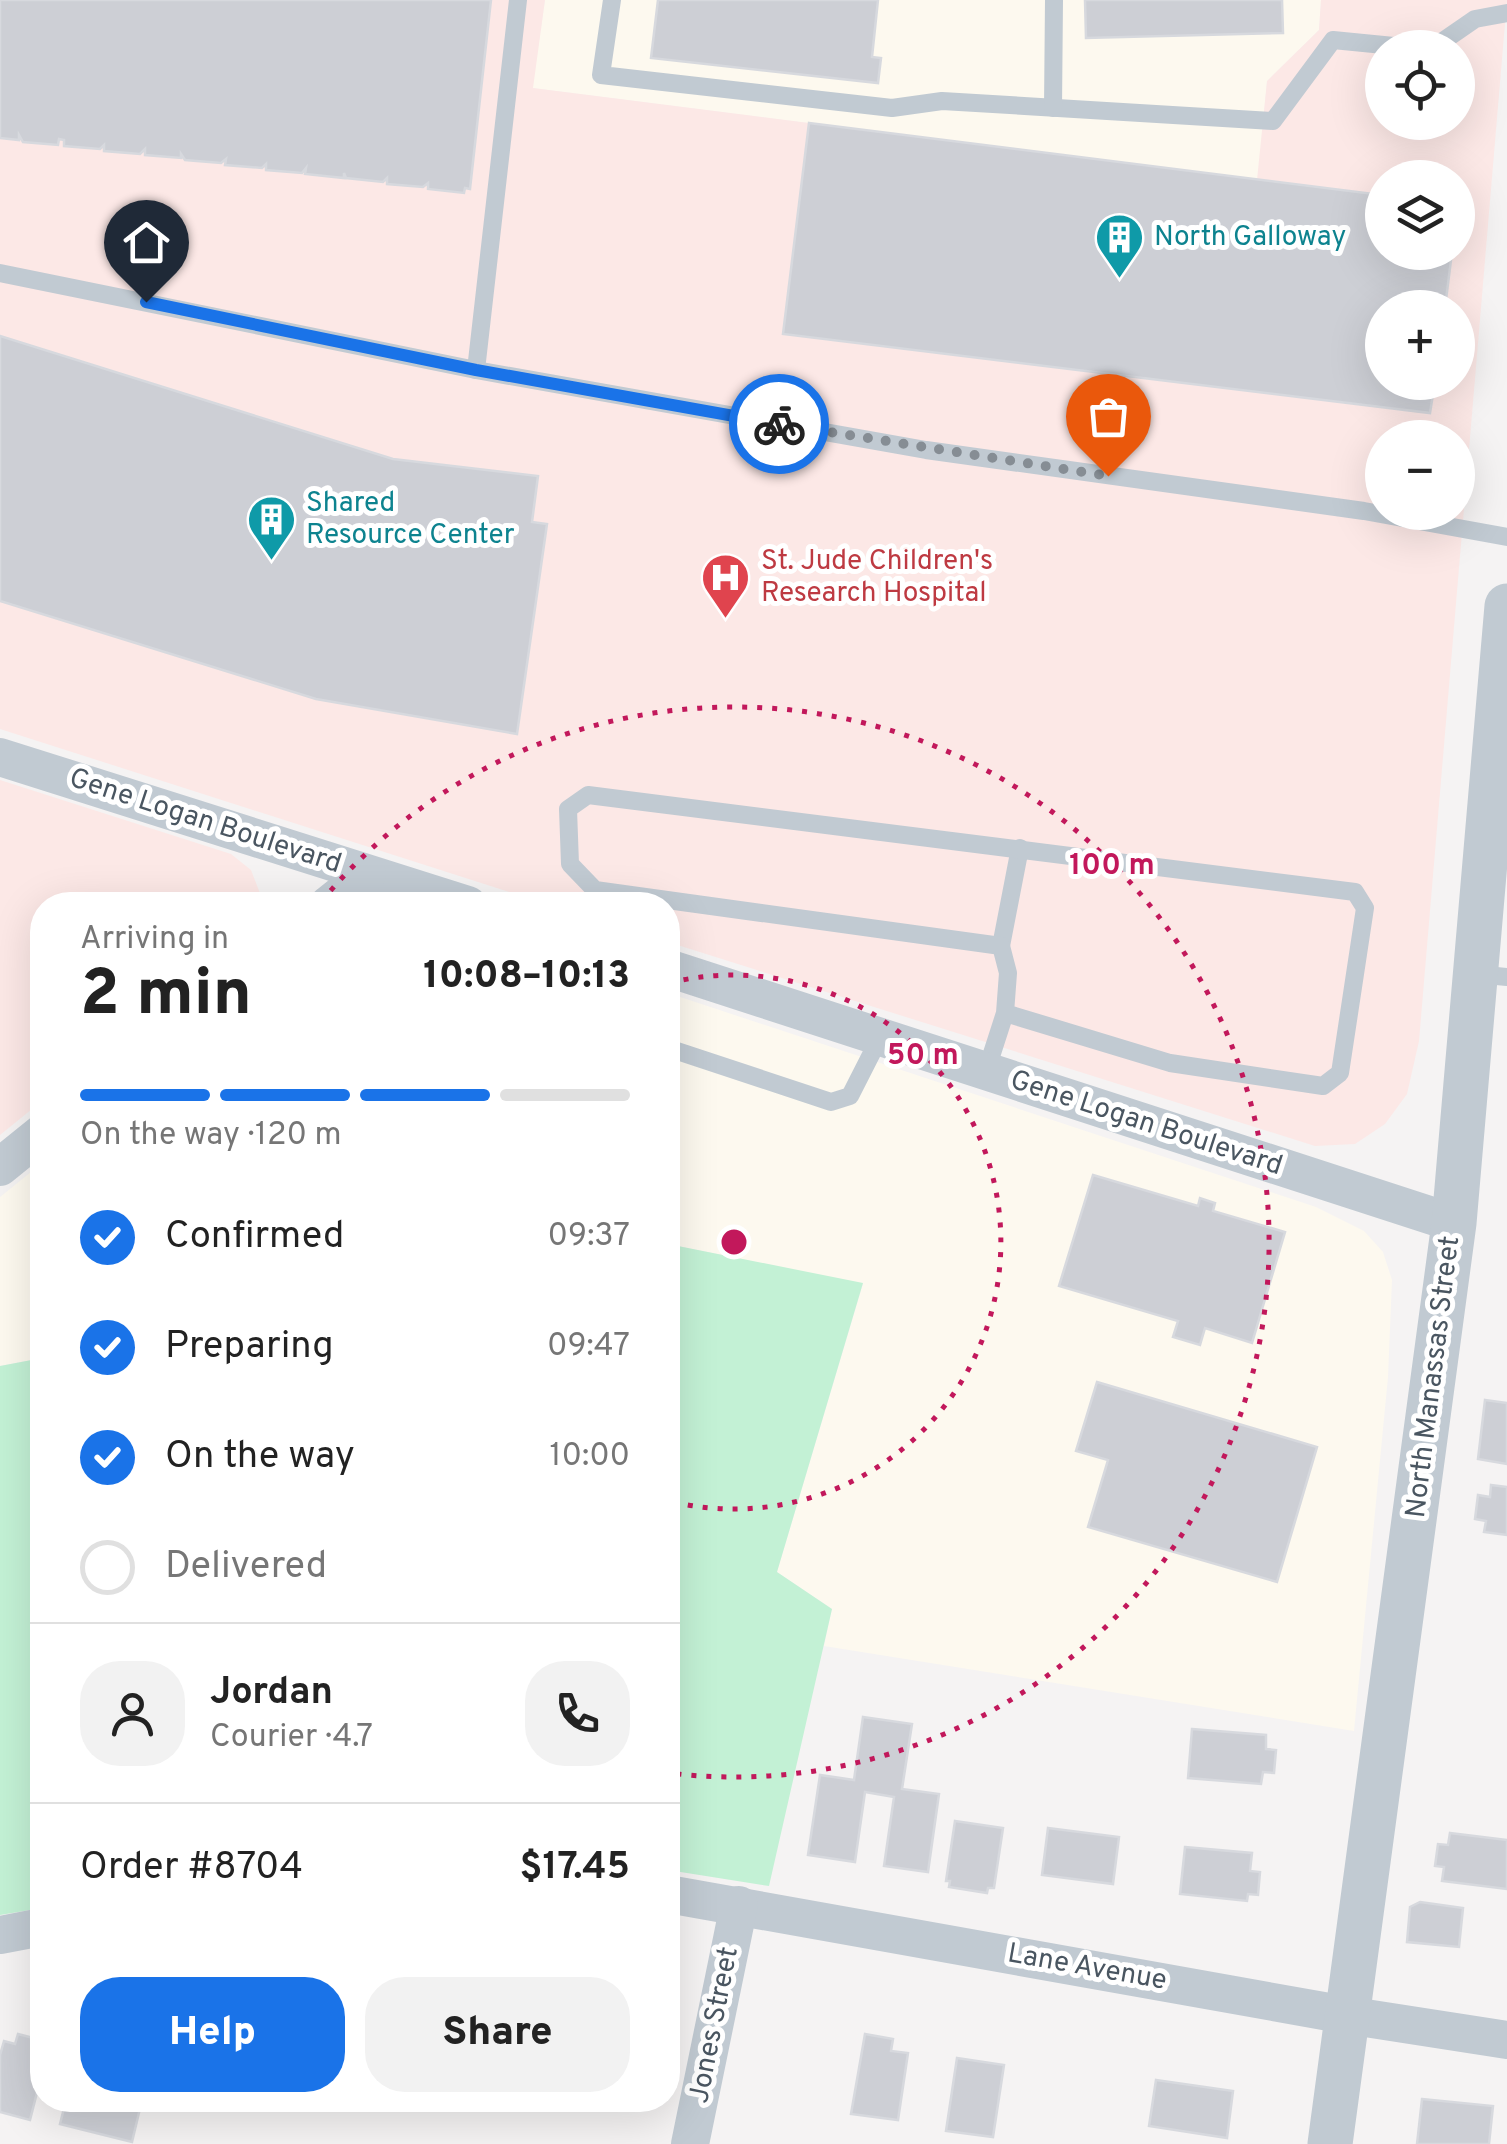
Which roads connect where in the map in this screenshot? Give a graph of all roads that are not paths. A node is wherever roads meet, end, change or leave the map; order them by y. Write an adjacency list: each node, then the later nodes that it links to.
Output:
1 (518, 0): 9 (lane)
2 (612, 0): 7 (lane)
3 (1054, 0): 7 (lane)
4 (1507, 13): 5 (lane)
5 (1459, 30)
6 (1365, 43): 7 (lane)
7 (1052, 108)
8 (0, 272): 9 (lane)
9 (476, 370): 10 (lane)
10 (1507, 537)
11 (1507, 606): 19 (street, North Manassas Street)
12 (0, 756): 14 (street, Gene Logan Boulevard)
13 (1020, 848): 15 (lane); 17 (lane); 20 (lane)
14 (372, 889)
15 (610, 892)
16 (680, 902): 17 (lane)
17 (1002, 946): 20 (lane)
18 (680, 972): 21 (street, Gene Logan Boulevard)
19 (1491, 976): 26 (street, North Manassas Street)
20 (1005, 1013): 23 (lane)
21 (880, 1037): 22 (lane); 23 (street, Gene Logan Boulevard)
22 (680, 1052)
23 (986, 1072): 26 (street, Gene Logan Boulevard)
24 (30, 1143): 25 (street)
25 (0, 1167)
26 (1454, 1223): 31 (street, North Manassas Street)
27 (680, 1896): 28 (street, Lane Avenue)
28 (739, 1905): 31 (street, Lane Avenue); 33 (street, Jones Street)
29 (30, 1929): 30 (street)
30 (0, 1935)
31 (1346, 2016): 32 (street, Lane Avenue); 34 (street, North Manassas Street)
32 (1507, 2040)
33 (690, 2144)
34 (1330, 2144)

